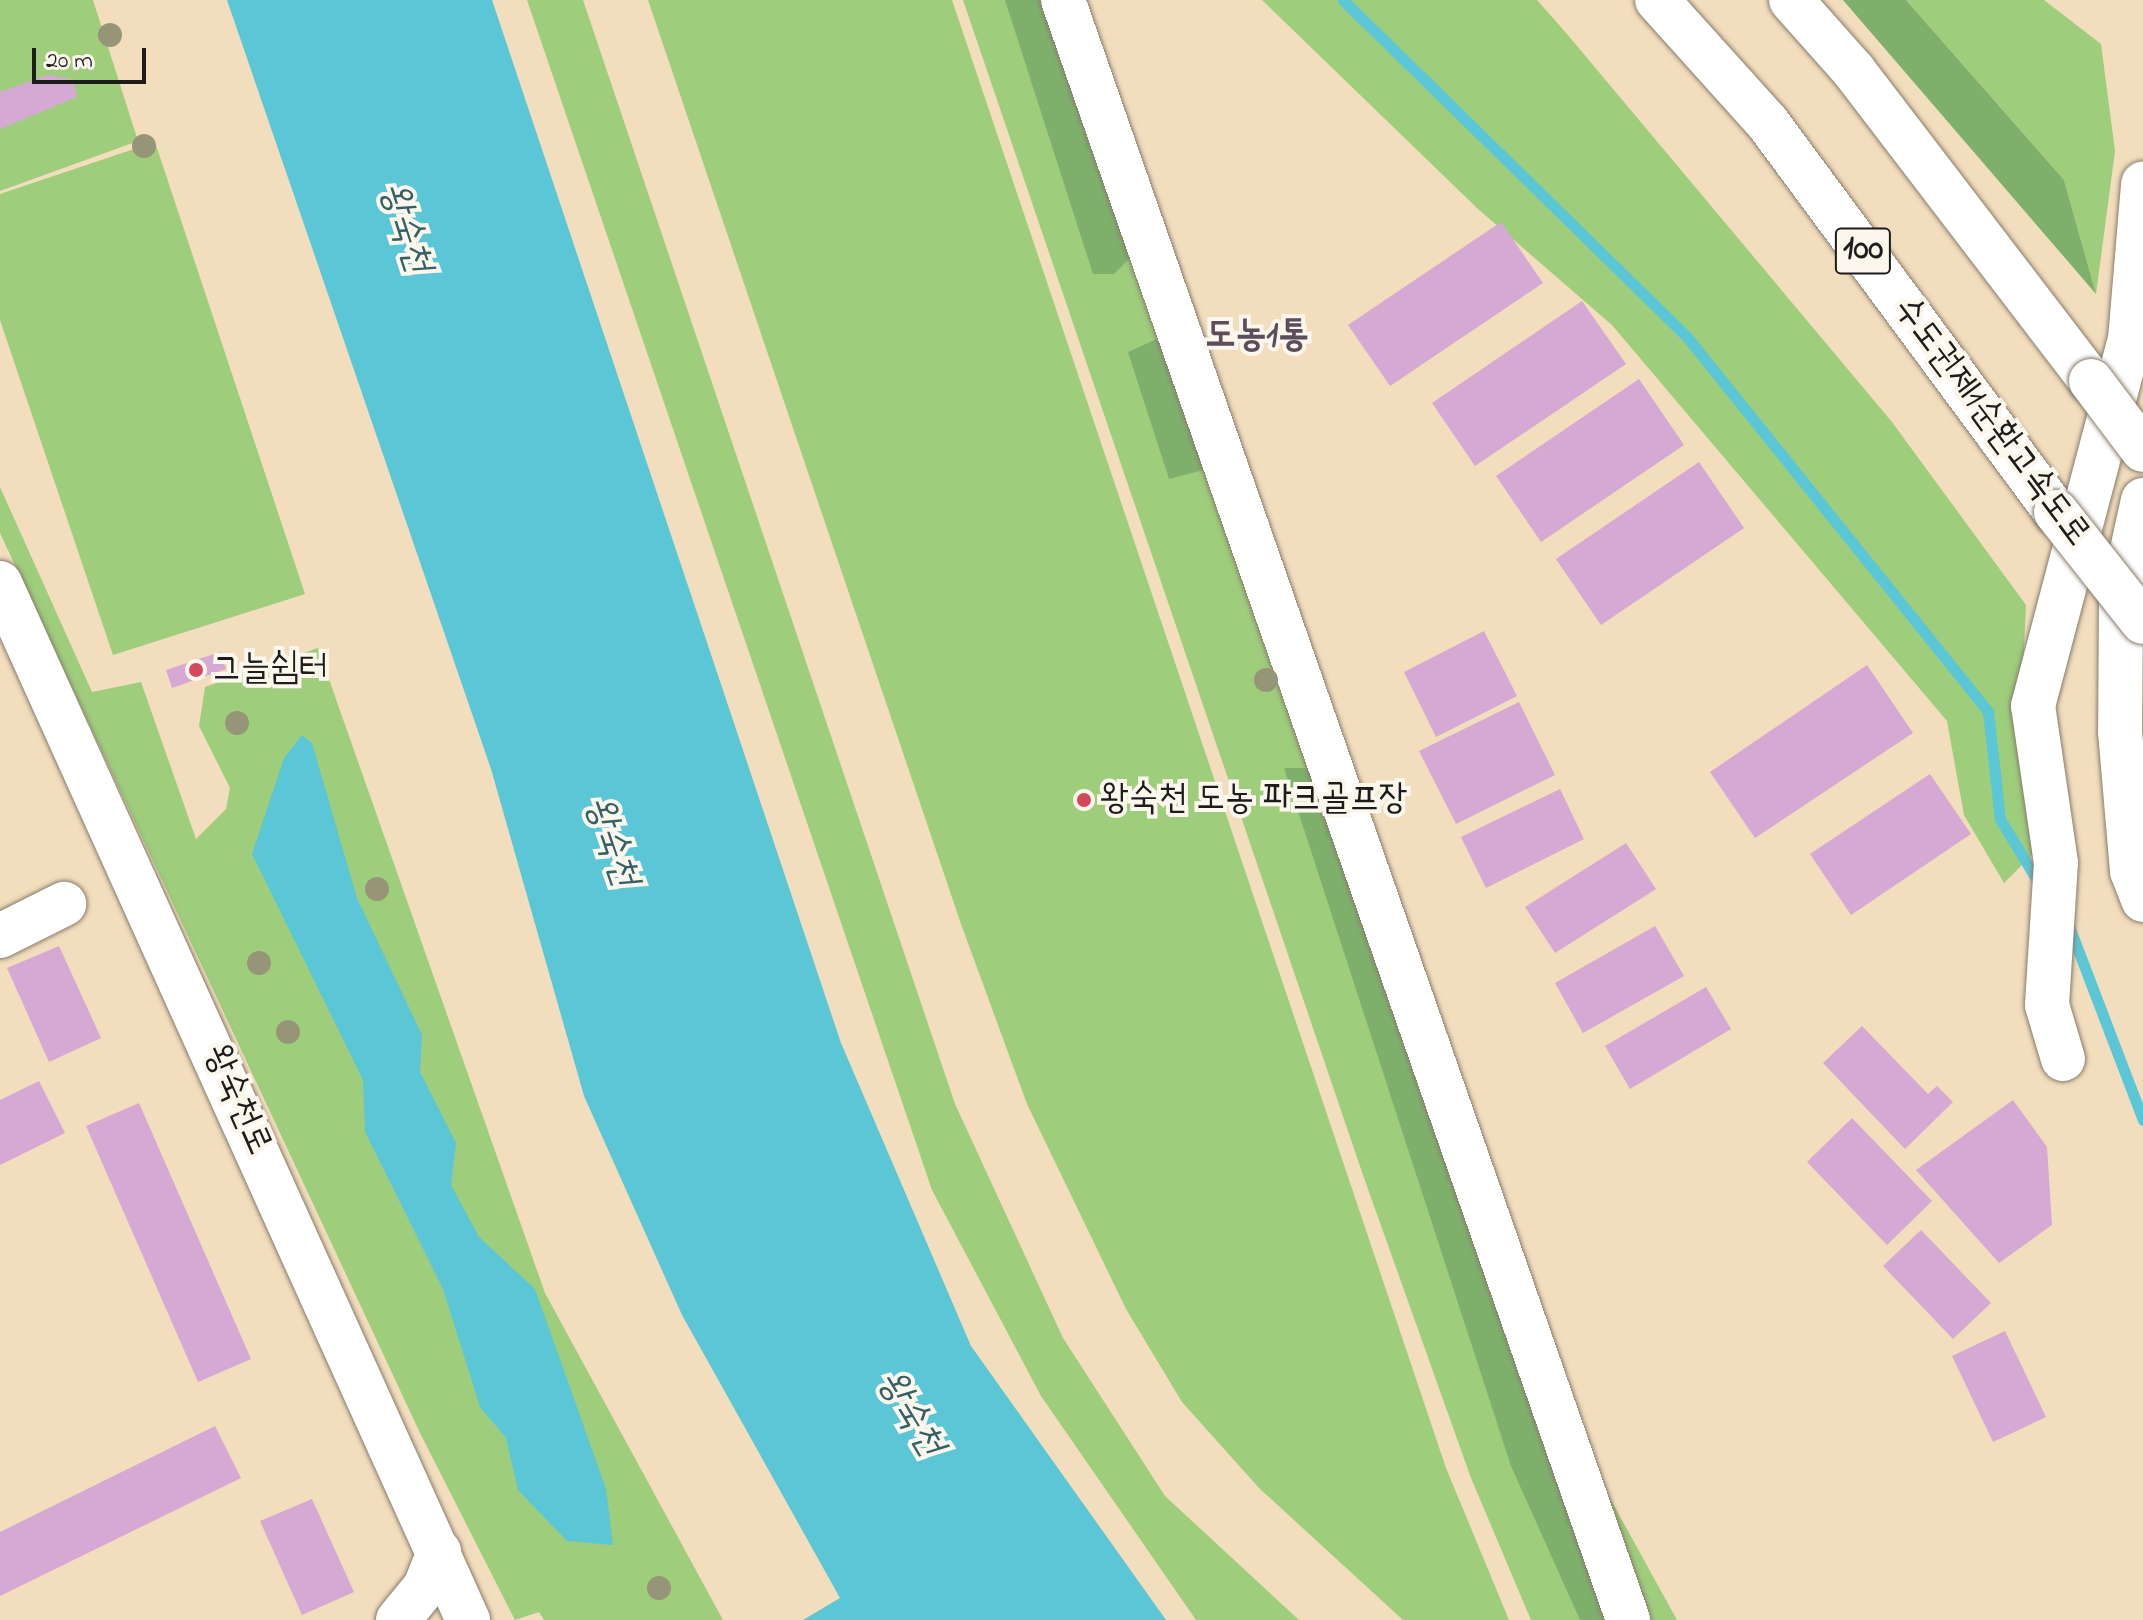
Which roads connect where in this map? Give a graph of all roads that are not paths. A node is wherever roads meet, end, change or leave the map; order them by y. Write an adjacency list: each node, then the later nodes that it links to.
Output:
1 (1063, 0): 16 (main road)
2 (1657, 0): 8 (main road, 수도권제1순환고속도로 / 100, bridge)
3 (1791, 0): 5 (main road, bridge)
4 (2143, 184): 12 (main road)
5 (2143, 450)
6 (2143, 500): 9 (main road)
7 (0, 583): 13 (main road, 왕숙천로)
8 (2143, 622)
9 (2143, 900)
10 (64, 904): 11 (main road)
11 (0, 936)
12 (2063, 1059)
13 (439, 1552): 14 (main road); 15 (main road, 왕숙천로)
14 (398, 1620)
15 (468, 1620)
16 (1628, 1620)

